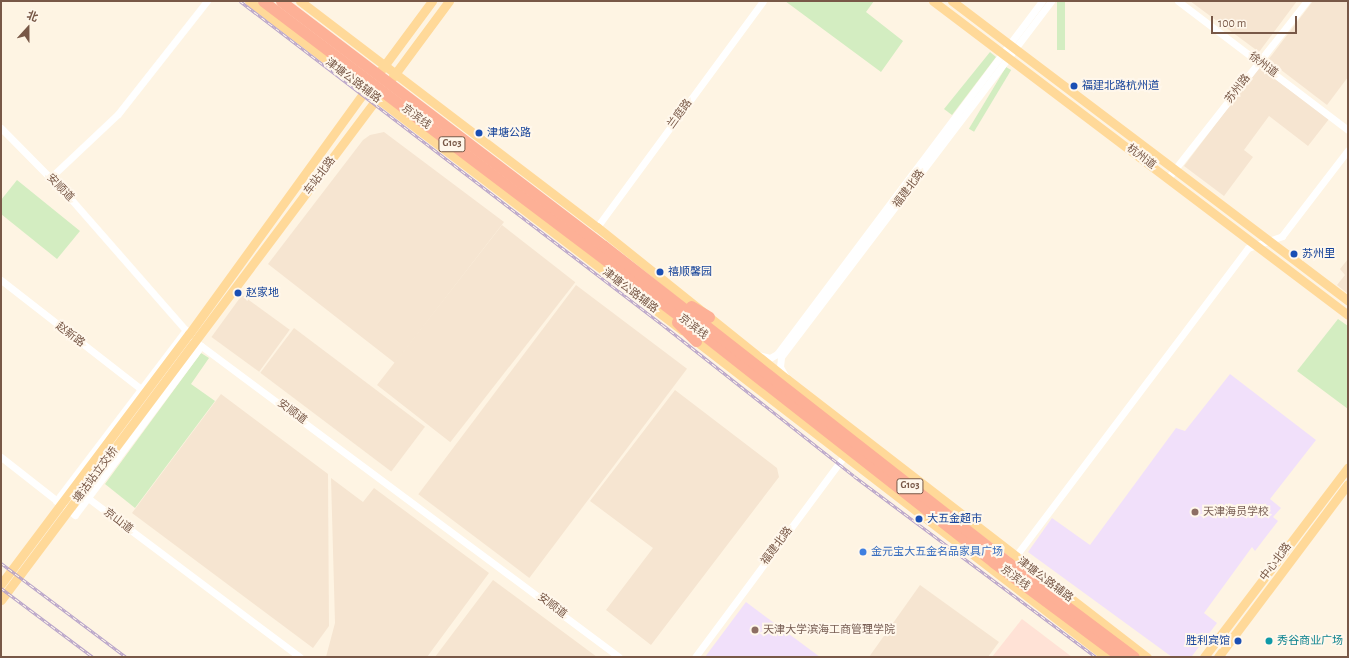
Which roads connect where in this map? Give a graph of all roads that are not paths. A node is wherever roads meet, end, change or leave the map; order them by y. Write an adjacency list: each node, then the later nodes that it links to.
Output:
1 (207, 1): 26 (street)
2 (249, 1): 20 (main road, 津塘公路辅路 / G103)
3 (263, 1): 32 (highway, 京滨线 / G103)
4 (281, 1): 32 (highway, 京滨线 / G103)
5 (300, 1): 18 (main road, 津塘公路辅路)
6 (432, 1): 18 (main road, 车站北路)
7 (449, 1): 19 (main road, 车站北路)
8 (763, 1): 28 (street, 兰庭路)
9 (933, 1): 16 (main road, 杭州道)
10 (952, 1): 15 (main road, 杭州道)
11 (1042, 1): 15 (street, 福建北路)
12 (1051, 1): 15 (street, 福建北路)
13 (1178, 1): 17 (street, 徐州道)
14 (1307, 1): 17 (street, 苏州路)
15 (1012, 46): 16 (street, 福建北路); 25 (main road, 杭州道)
16 (1006, 55): 27 (main road, 杭州道); 42 (street, 福建北路); 43 (street, 福建北路)
17 (1259, 62): 23 (street, 徐州道); 25 (street, 苏州路)
18 (384, 65): 19 (main road, 津塘公路辅路); 20 (main road, 车站北路)
19 (396, 73): 21 (main road, 车站北路); 28 (main road, 津塘公路辅路)
20 (366, 90): 21 (main road, 津塘公路辅路 / G103); 37 (main road, 车站北路)
21 (377, 98): 38 (main road, 津塘公路辅路 / G103); 40 (main road, 车站北路)
22 (1, 128): 26 (street, 安顺道)
23 (1348, 130)
24 (1348, 150): 29 (street)
25 (1174, 170): 27 (street, 苏州路); 29 (main road, 杭州道)
26 (50, 178): 37 (street, 安顺道)
27 (1168, 178): 30 (main road, 杭州道)
28 (597, 227): 36 (main road, 津塘公路辅路)
29 (1268, 241): 30 (street); 33 (main road, 杭州道)
30 (1255, 245): 35 (main road, 杭州道); 52 (street)
31 (1, 280): 44 (street, 赵新路)
32 (644, 284): 34 (highway, 京滨线 / G103); 36 (highway); 38 (highway, G103)
33 (1348, 301)
34 (685, 315): 59 (highway, 京滨线 / G103); 60 (highway, 京滨线 / G103)
35 (1348, 315)
36 (709, 317): 42 (main road, 津塘公路辅路)
37 (187, 332): 39 (main road, 车站北路); 40 (street, 安顺道); 44 (street)
38 (696, 341): 46 (main road, 津塘公路辅路 / G103)
39 (181, 344): 53 (main road, 塘沽站立交桥)
40 (199, 344): 41 (main road, 车站北路); 50 (street); 56 (street, 安顺道)
41 (190, 350): 54 (main road, 塘沽站立交桥)
42 (755, 353): 43 (main road, 津塘公路辅路)
43 (787, 379): 45 (main road, 津塘公路辅路)
44 (141, 389): 51 (street)
45 (860, 436): 46 (street, 福建北路); 52 (main road, 津塘公路辅路)
46 (844, 456): 57 (street, 福建北路); 58 (main road, 津塘公路辅路 / G103)
47 (1, 457): 51 (street)
48 (1348, 467): 62 (main road, 中心北路)
49 (1348, 484): 63 (main road, 中心北路)
50 (88, 498): 51 (street); 55 (street, 京山道)
51 (56, 501)
52 (1015, 556): 61 (main road, 津塘公路辅路)
53 (1, 584)
54 (1, 600)
55 (300, 657)
56 (619, 657)
57 (694, 657)
58 (1106, 657)
59 (1121, 657)
60 (1134, 657)
61 (1147, 657)
62 (1204, 657)
63 (1218, 657)

